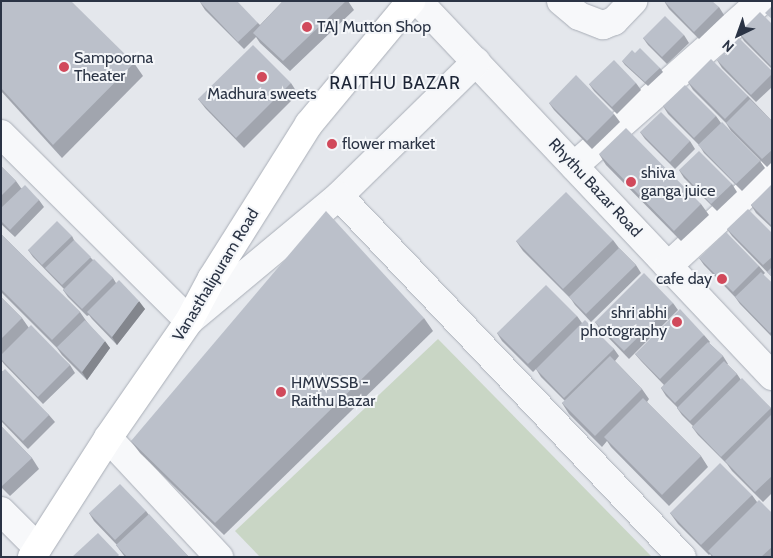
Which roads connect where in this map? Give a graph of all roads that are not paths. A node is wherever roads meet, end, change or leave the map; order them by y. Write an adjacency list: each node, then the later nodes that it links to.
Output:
1 (411, 1): 12 (street, Vanasthalipuram Road)
2 (418, 1): 6 (street, Rhythu Bazar Road)
3 (561, 1): 4 (street)
4 (633, 1)
5 (761, 1): 8 (street)
6 (476, 62): 8 (street, Rhythu Bazar Road); 10 (street)
7 (1, 134): 12 (street)
8 (574, 166): 11 (street, Rhythu Bazar Road)
9 (772, 170): 11 (street)
10 (339, 196): 12 (street); 18 (street)
11 (668, 266): 13 (street, Rhythu Bazar Road)
12 (189, 321): 14 (street, Vanasthalipuram Road)
13 (768, 363)
14 (108, 438): 16 (street, Vanasthalipuram Road); 17 (street)
15 (1, 511): 16 (street)
16 (35, 552)
17 (220, 557)
18 (682, 557)

